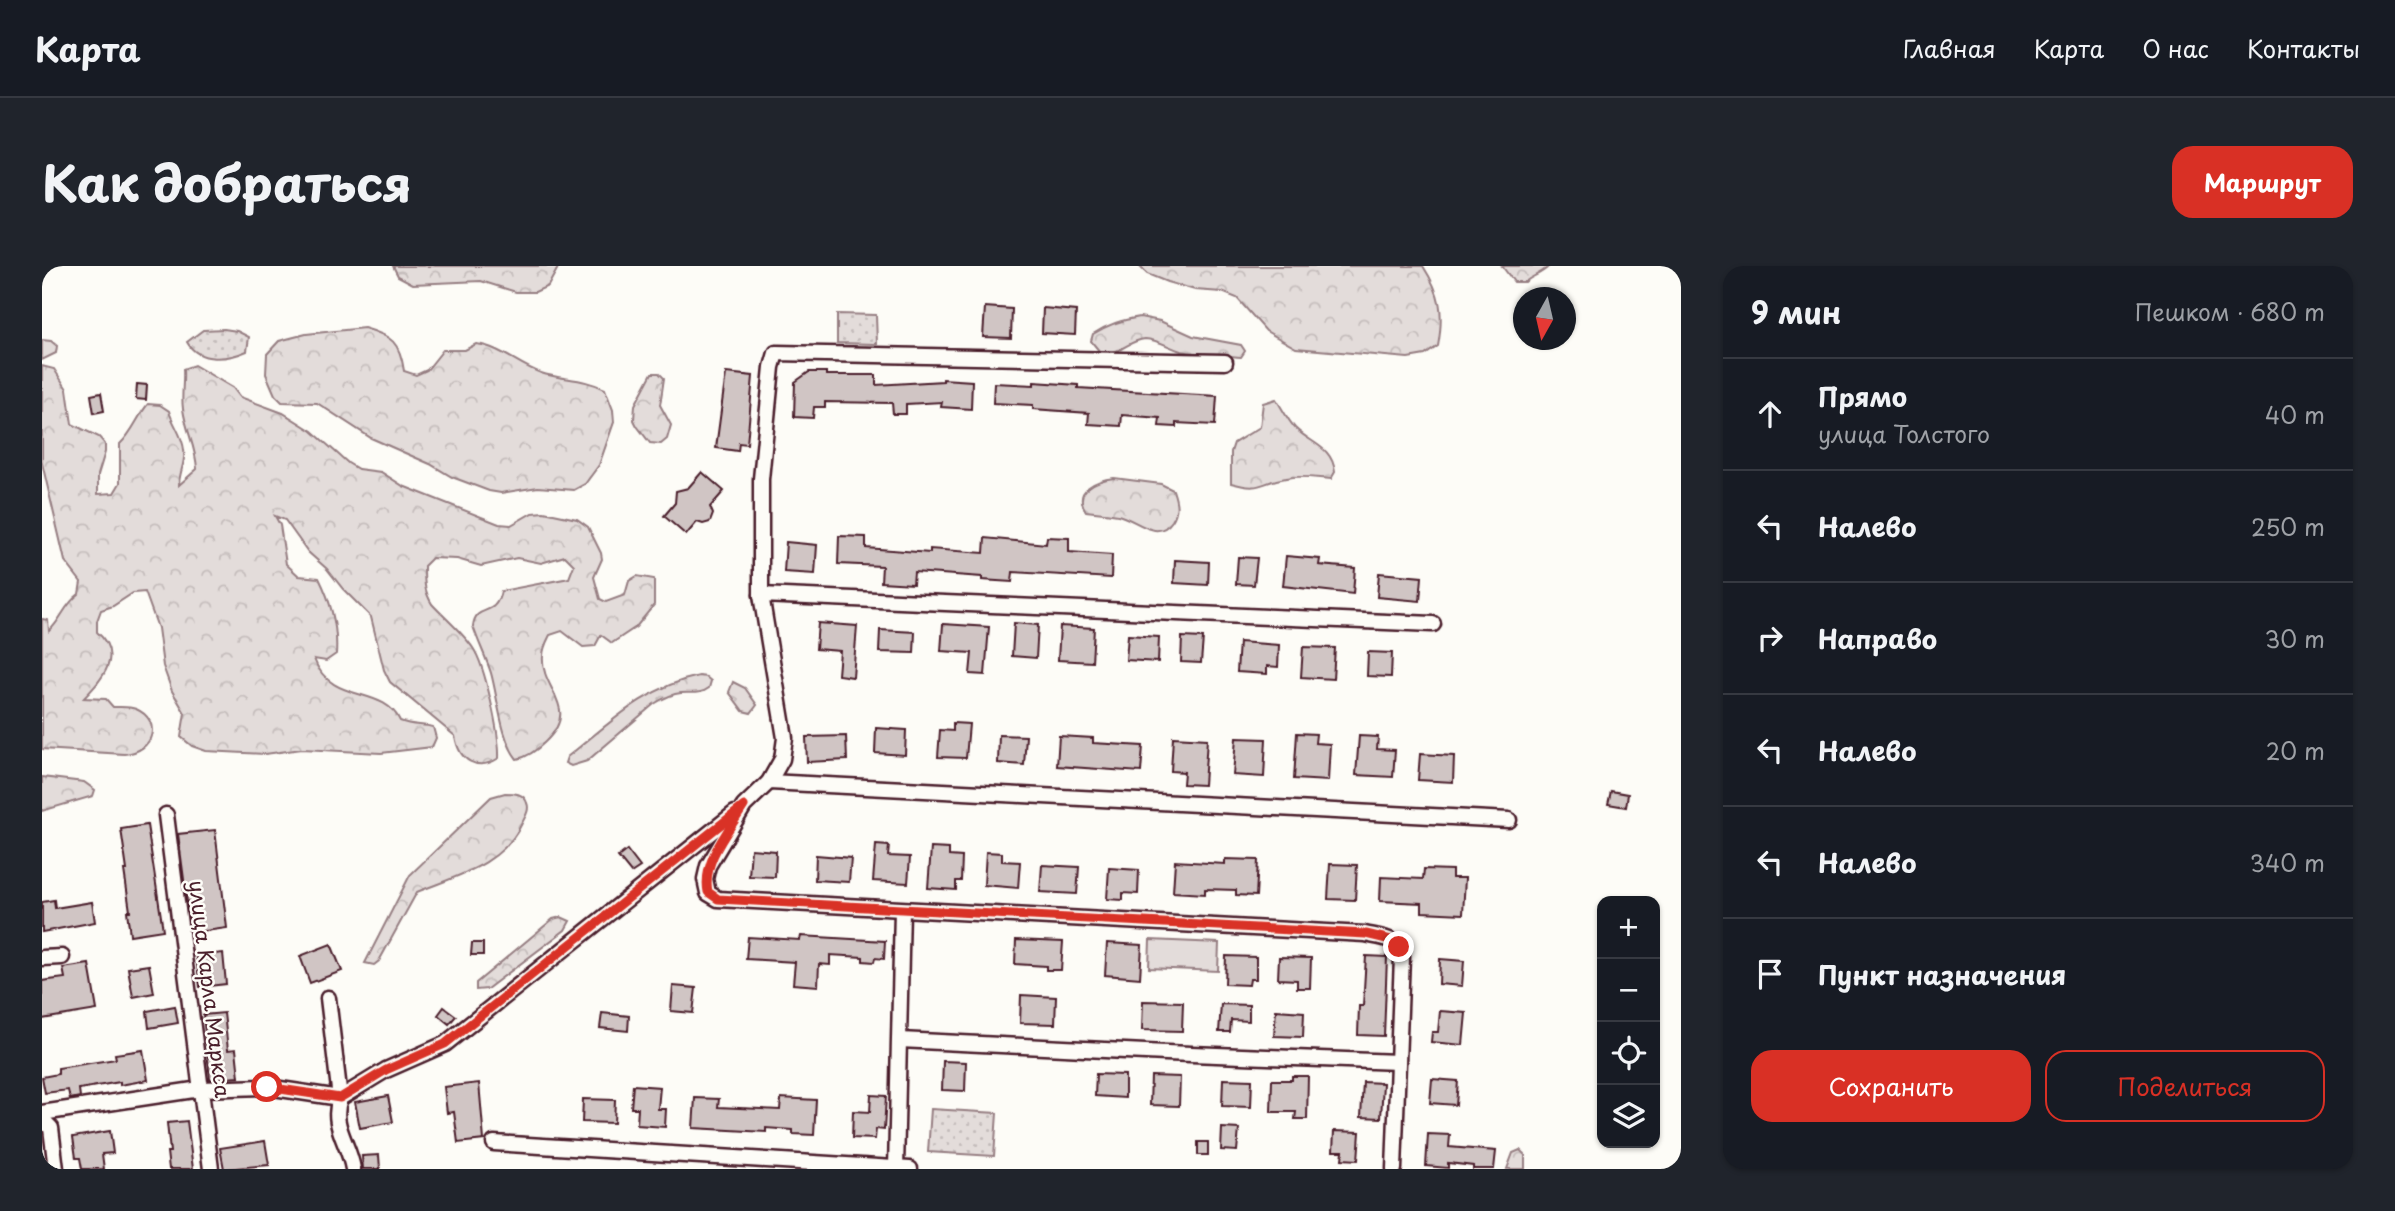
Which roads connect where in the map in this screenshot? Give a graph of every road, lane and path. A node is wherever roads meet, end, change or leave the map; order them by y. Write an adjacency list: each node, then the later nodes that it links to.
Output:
1 (1225, 362): 2 (street)
2 (761, 595): 3 (street); 4 (street)
3 (1433, 624)
4 (769, 782): 5 (street); 7 (street)
5 (744, 806): 8 (street); 15 (street)
6 (166, 815): 14 (street, улица Карла Маркса)
7 (1509, 820)
8 (902, 910): 12 (street); 13 (street)
9 (62, 957): 10 (street)
10 (42, 958)
11 (328, 998): 15 (street)
12 (900, 1040): 13 (street); 22 (street)
13 (1398, 1062): 23 (street)
14 (200, 1090): 15 (street); 16 (street); 20 (street, улица Карла Маркса)
15 (340, 1098): 21 (street)
16 (42, 1113)
17 (42, 1119): 19 (street)
18 (494, 1143): 22 (street)
19 (56, 1169)
20 (211, 1169)
21 (353, 1169)
22 (901, 1169)
23 (1394, 1169)

